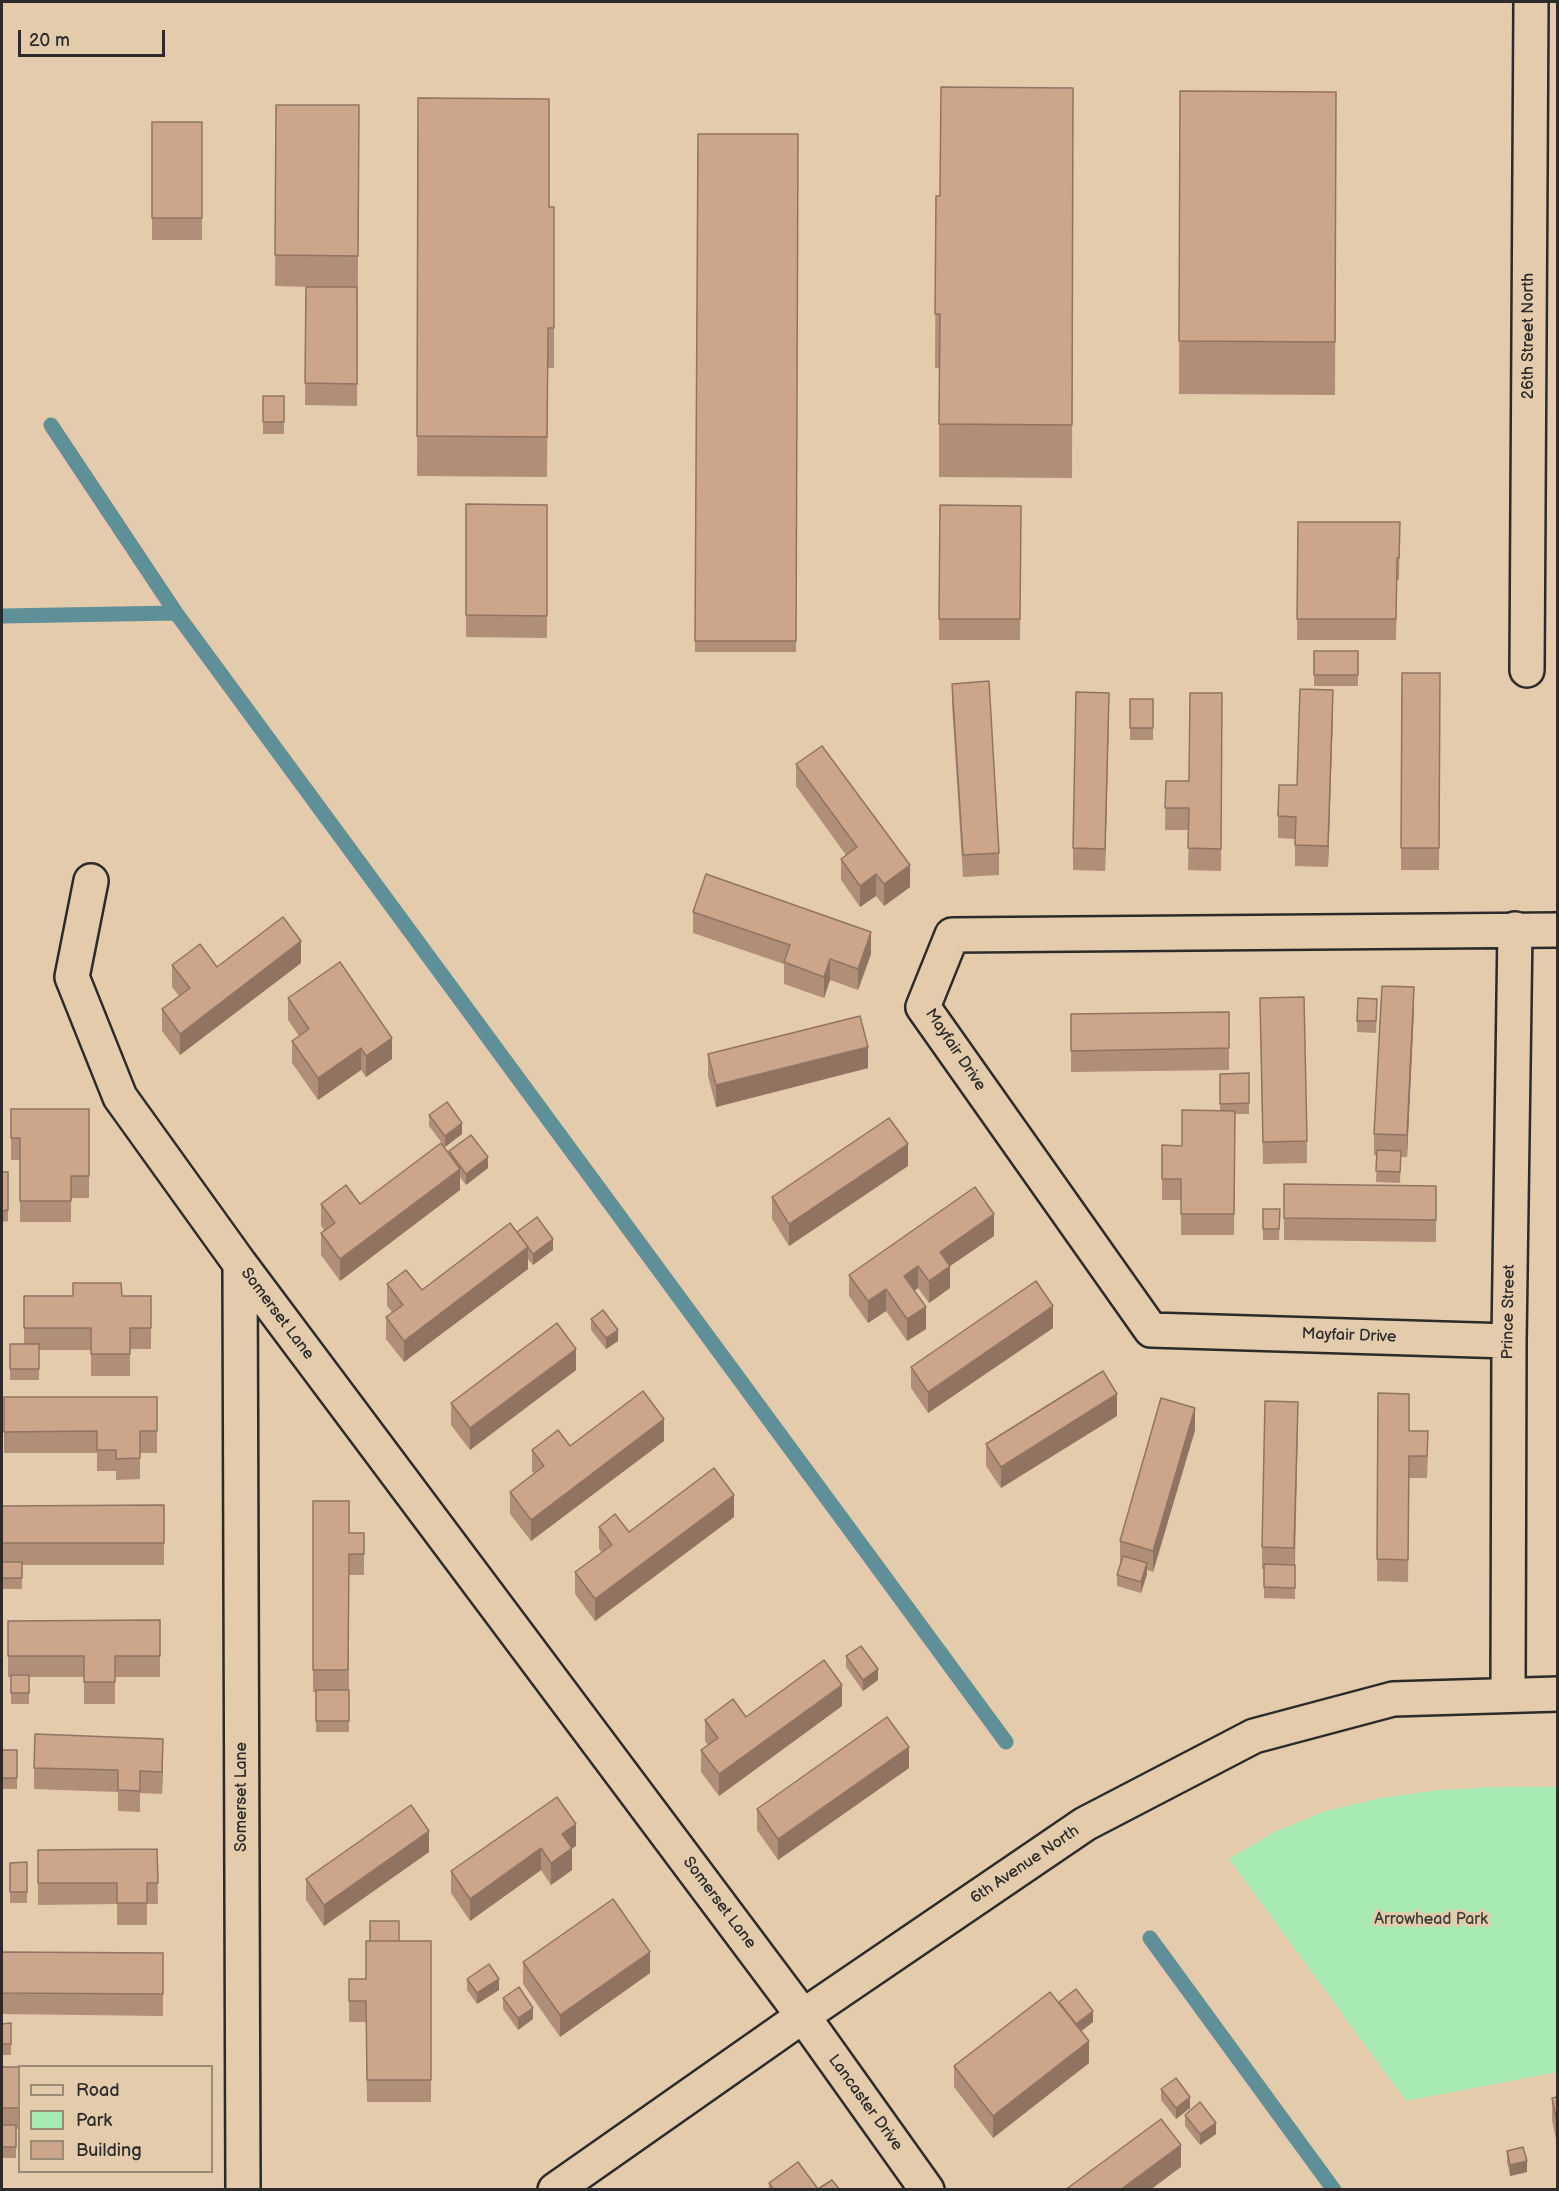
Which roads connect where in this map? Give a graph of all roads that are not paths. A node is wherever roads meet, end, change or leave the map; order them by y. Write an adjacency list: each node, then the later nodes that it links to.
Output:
1 (1531, 2): 2 (street, 26th Street North)
2 (1527, 670)
3 (91, 881): 6 (street)
4 (1515, 929): 5 (street, Mayfair Drive); 7 (street, Prince Street); 7 (street, Mayfair Drive)
5 (1557, 930)
6 (240, 1264): 10 (street, Somerset Lane); 11 (street, Somerset Lane)
7 (1509, 1341): 8 (street, Prince Street)
8 (1508, 1694): 9 (street, 6th Avenue North); 10 (street, 6th Avenue North)
9 (1557, 1694)
10 (803, 2016): 12 (street, 6th Avenue North); 13 (street, Lancaster Drive)
11 (243, 2190)
12 (555, 2190)
13 (927, 2190)

